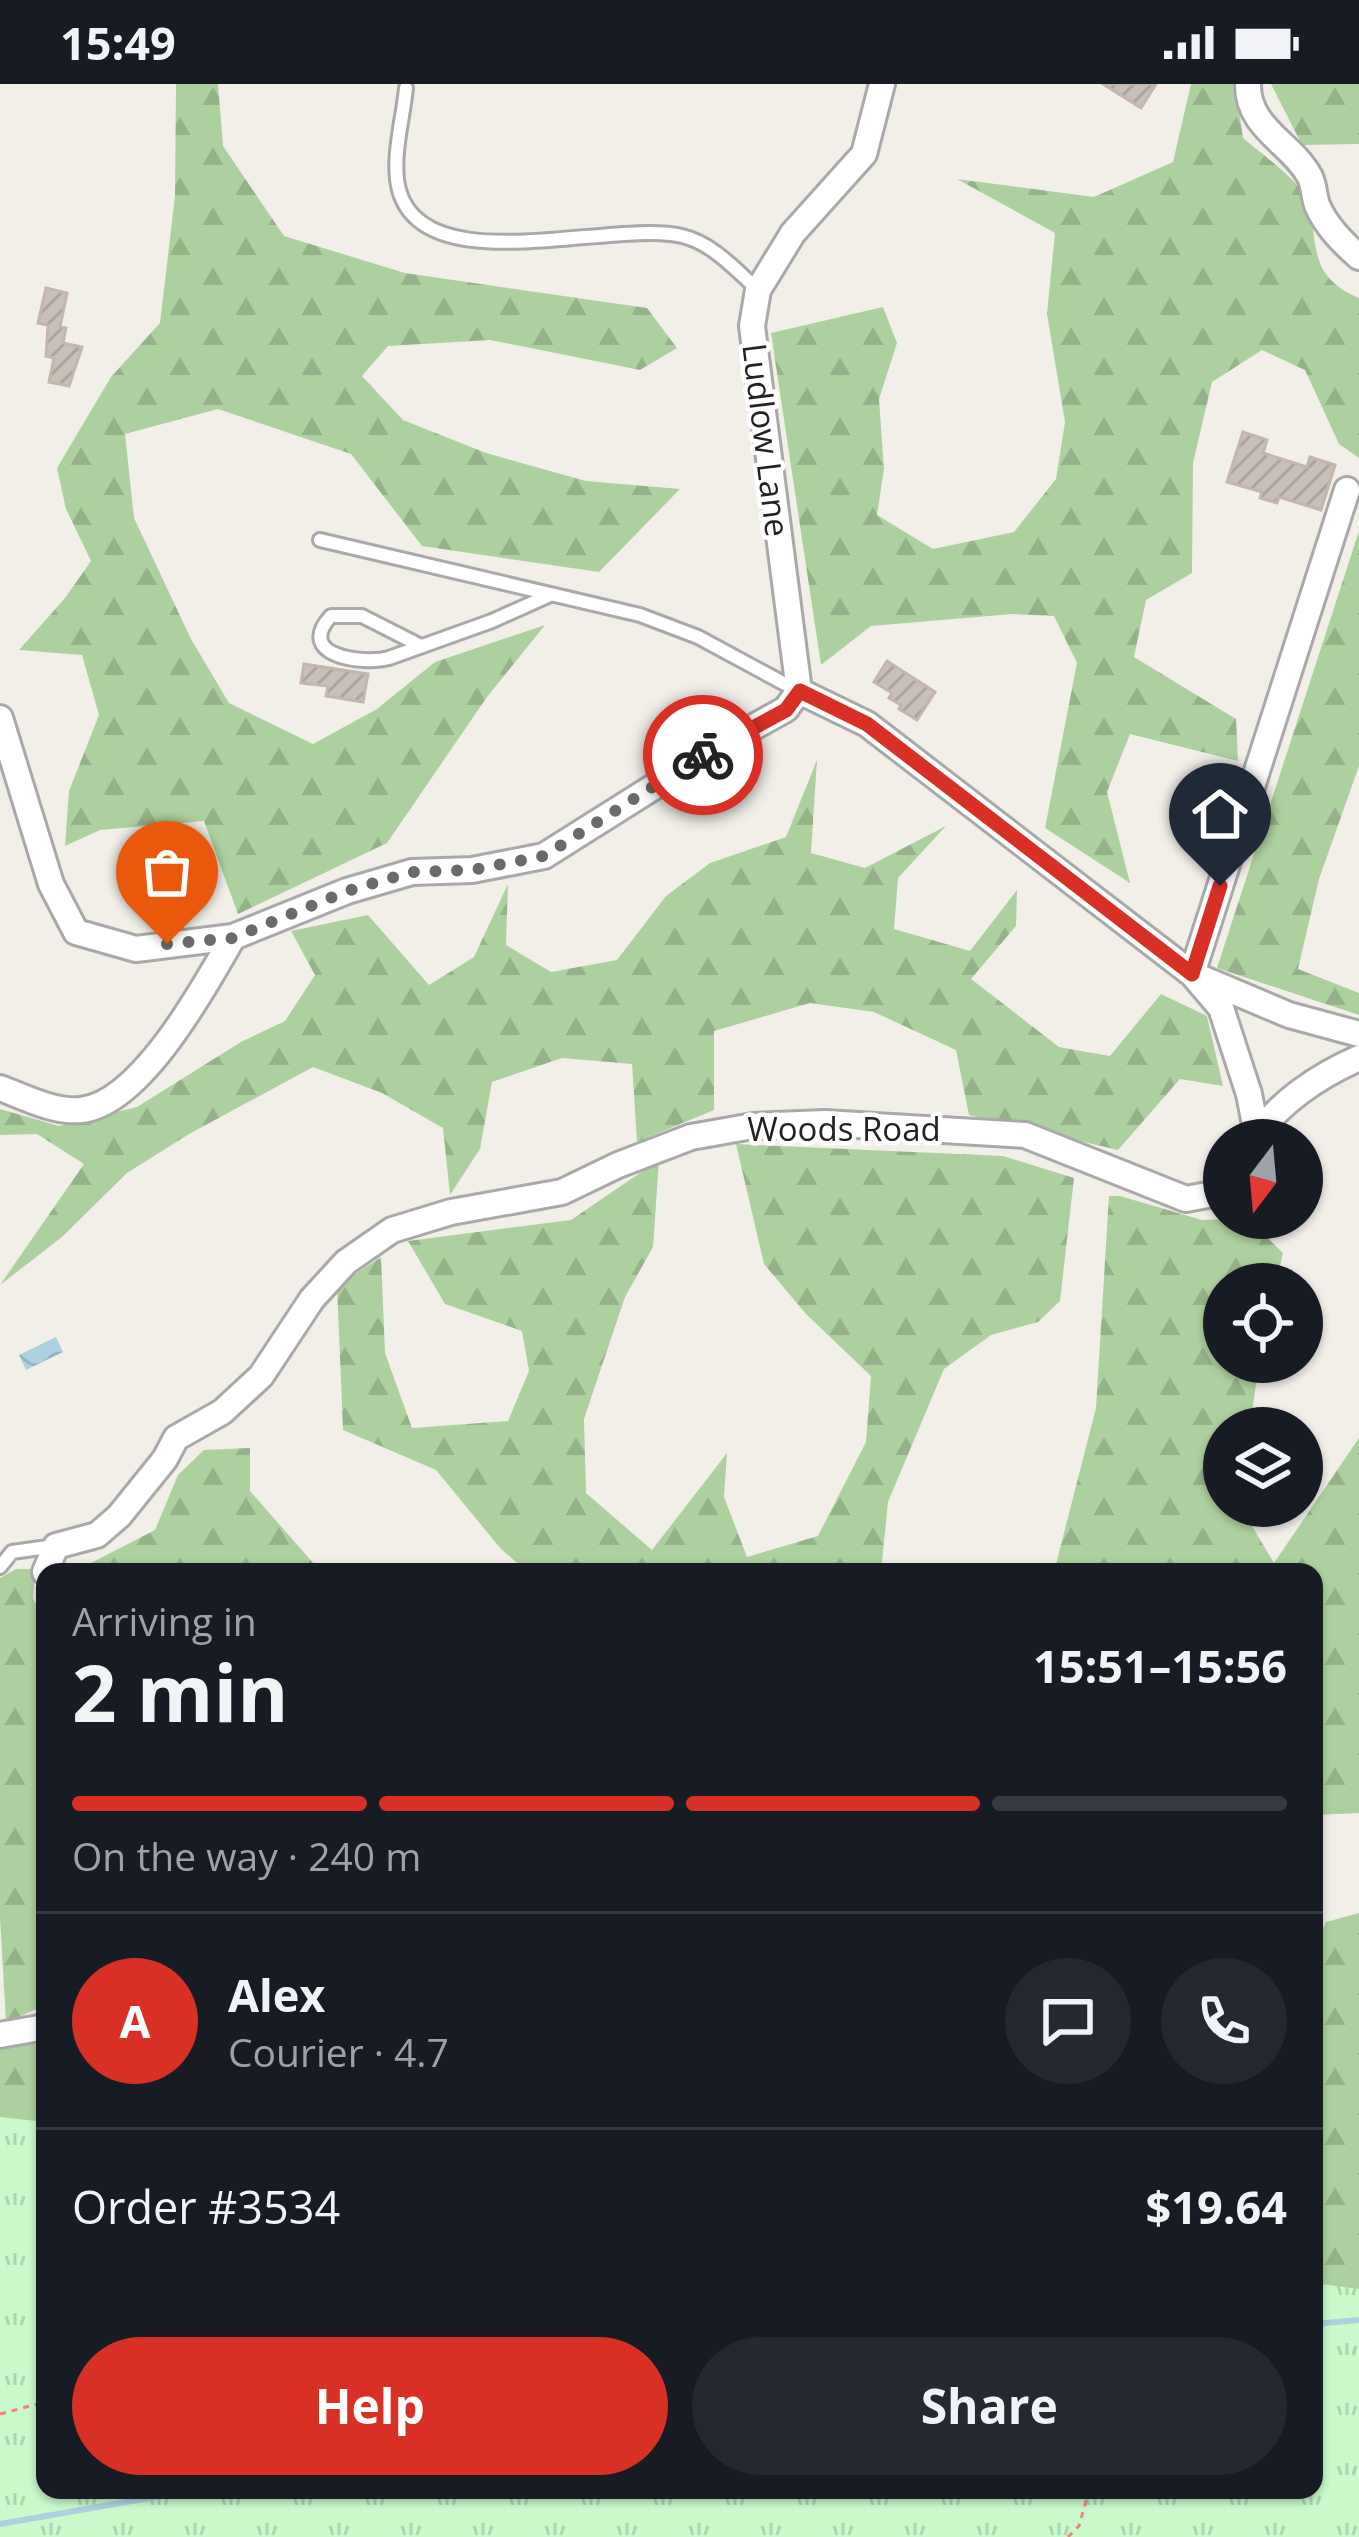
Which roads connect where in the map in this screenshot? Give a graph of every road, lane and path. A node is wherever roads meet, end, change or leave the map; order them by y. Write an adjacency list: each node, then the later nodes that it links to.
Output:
1 (882, 84): 5 (street, Ludlow Lane)
2 (1248, 84): 4 (street)
3 (406, 88): 5 (lane)
4 (1359, 256)
5 (758, 290): 10 (street, Ludlow Lane)
6 (1347, 490): 13 (street)
7 (320, 540): 8 (lane)
8 (551, 595): 9 (lane); 10 (lane)
9 (422, 646): 9 (lane)
10 (800, 691): 12 (street); 13 (street)
11 (0, 718): 12 (street)
12 (233, 938): 16 (street)
13 (1192, 974): 14 (street); 17 (street)
14 (1359, 1034)
15 (1359, 1058): 18 (street)
16 (0, 1088)
17 (1252, 1119)
18 (1271, 1119)
19 (1203, 1196): 20 (street, Woods Road)
20 (56, 1546): 21 (street); 22 (lane)
21 (49, 1563)
22 (0, 1567)
23 (36, 2028): 24 (street)
24 (0, 2036)
25 (36, 2404): 26 (path)
26 (0, 2414)
27 (1086, 2499): 28 (path)
28 (1068, 2537)

